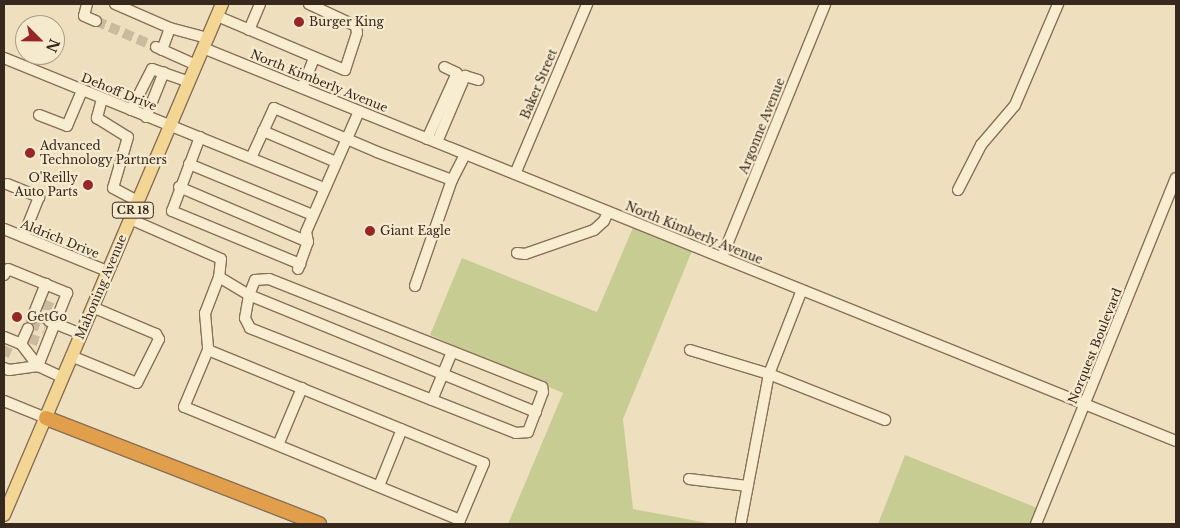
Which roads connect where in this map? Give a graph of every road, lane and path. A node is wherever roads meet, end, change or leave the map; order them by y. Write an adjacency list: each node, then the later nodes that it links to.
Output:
1 (87, 4): 9 (street)
2 (117, 4): 10 (street, North Kimberly Avenue)
3 (260, 4): 11 (street)
4 (309, 4): 14 (street)
5 (587, 4): 37 (street, Baker Street)
6 (825, 4): 52 (street, Argonne Avenue)
7 (1058, 4): 43 (street)
8 (220, 10): 11 (street); 12 (main road, Mahoning Avenue / CR 18)
9 (96, 22)
10 (170, 28): 12 (street, North Kimberly Avenue); 15 (street)
11 (249, 30): 14 (street)
12 (205, 43): 15 (main road, Mahoning Avenue / CR 18); 21 (street, North Kimberly Avenue)
13 (4, 58): 22 (street, Dehoff Drive)
14 (314, 58): 21 (street)
15 (196, 64): 20 (main road, Mahoning Avenue / CR 18)
16 (444, 67): 18 (street)
17 (164, 72): 20 (street); 24 (street); 27 (street)
18 (461, 74): 19 (street); 32 (street)
19 (478, 80)
20 (189, 82): 28 (main road, Mahoning Avenue / CR 18)
21 (302, 88): 25 (street, North Kimberly Avenue)
22 (82, 90): 23 (street, Dehoff Drive); 26 (street)
23 (102, 98): 24 (street, Dehoff Drive); 44 (street)
24 (131, 110): 27 (street, Dehoff Drive)
25 (359, 111): 31 (street); 32 (street, North Kimberly Avenue)
26 (39, 115)
27 (146, 116): 28 (street, Dehoff Drive)
28 (170, 126): 30 (street, Dehoff Drive); 44 (main road, Mahoning Avenue / CR 18)
29 (263, 131): 31 (street); 34 (street); 35 (street)
30 (200, 137): 34 (street, Dehoff Drive); 36 (street)
31 (346, 139): 35 (street); 39 (street)
32 (432, 141): 33 (street, North Kimberly Avenue)
33 (465, 154): 37 (street, North Kimberly Avenue); 39 (street)
34 (251, 158): 42 (street, Dehoff Drive)
35 (336, 162): 42 (street)
36 (189, 164): 41 (street); 46 (street)
37 (514, 174): 45 (street, North Kimberly Avenue)
38 (1176, 178): 77 (street, Norquest Boulevard)
39 (452, 180): 57 (street)
40 (7, 184): 49 (street)
41 (179, 187): 50 (street); 50 (street)
42 (324, 188): 46 (street)
43 (958, 190)
44 (137, 201): 47 (main road, Mahoning Avenue / CR 18)
45 (608, 212): 51 (street); 52 (street, North Kimberly Avenue)
46 (313, 215): 50 (street)
47 (130, 219): 53 (main road, Mahoning Avenue / CR 18); 55 (street)
48 (4, 229): 49 (street, Aldrich Drive)
49 (22, 237): 53 (street, Aldrich Drive)
50 (308, 242)
51 (517, 253)
52 (722, 257): 58 (street, North Kimberly Avenue)
53 (108, 271): 60 (main road, Mahoning Avenue / CR 18)
54 (4, 275): 56 (street)
55 (219, 277): 59 (street); 65 (street)
56 (46, 284): 61 (street); 62 (street)
57 (415, 286)
58 (802, 290): 72 (street); 77 (street, North Kimberly Avenue)
59 (249, 294): 67 (street); 71 (street); 75 (street)
60 (92, 306): 63 (main road, Mahoning Avenue / CR 18); 68 (street)
61 (34, 317)
62 (50, 326): 63 (street); 69 (street)
63 (80, 334): 68 (main road, Mahoning Avenue / CR 18)
64 (18, 339): 69 (street)
65 (208, 350): 74 (street); 83 (street)
66 (690, 350): 72 (street)
67 (452, 352): 71 (street); 78 (street)
68 (71, 356): 73 (main road, Mahoning Avenue / CR 18)
69 (38, 366): 70 (street); 73 (street)
70 (4, 368)
71 (441, 374): 75 (street); 78 (street)
72 (768, 374): 80 (street); 86 (street)
73 (62, 377): 79 (main road, Mahoning Avenue / CR 18)
74 (302, 388): 81 (street); 83 (street)
75 (432, 400): 78 (street)
76 (4, 401): 79 (street)
77 (1085, 404): 82 (street, North Kimberly Avenue); 90 (street, Norquest Boulevard)
78 (536, 412)
79 (46, 418): 87 (main road, Mahoning Avenue / CR 18); 89 (highway)
80 (884, 420)
81 (402, 430): 85 (street); 85 (street)
82 (1176, 441)
83 (278, 445): 85 (street)
84 (689, 479): 86 (street)
85 (379, 486)
86 (748, 486): 88 (street)
87 (4, 515)
88 (741, 522)
89 (319, 524)
90 (1036, 524)

